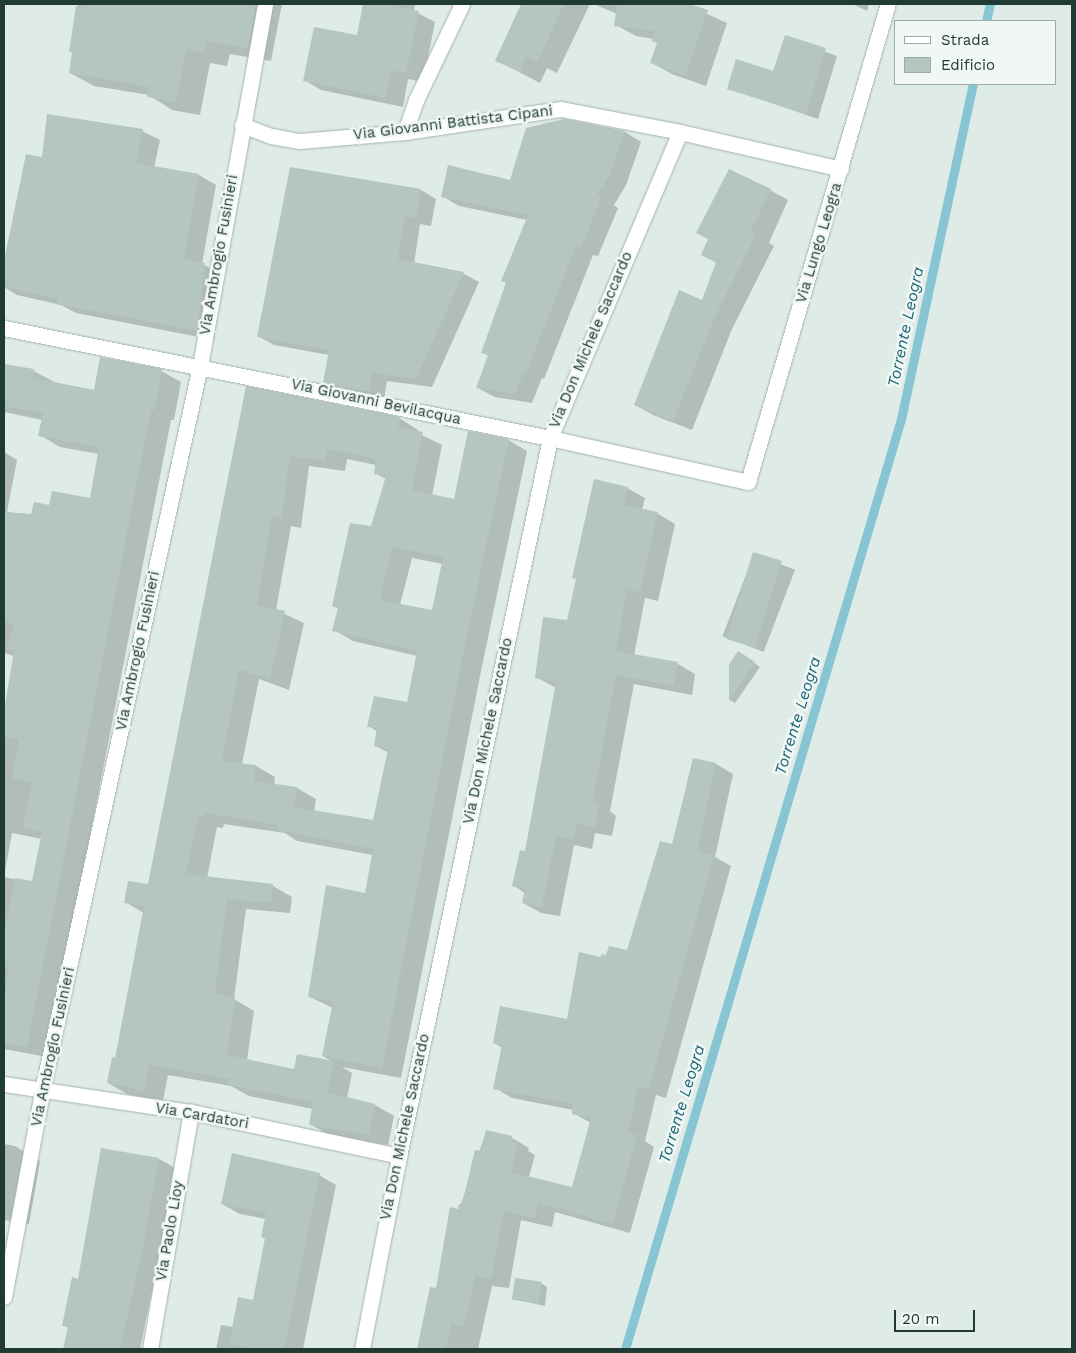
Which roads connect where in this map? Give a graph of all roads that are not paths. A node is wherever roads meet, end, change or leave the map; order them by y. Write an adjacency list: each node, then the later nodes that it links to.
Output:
1 (266, 4): 4 (street, Via Ambrogio Fusinieri)
2 (462, 4): 5 (street)
3 (888, 4): 7 (street, Via Lungo Leogra)
4 (242, 124): 5 (street, Via Giovanni Battista Cipani); 9 (street, Via Ambrogio Fusinieri)
5 (405, 132): 6 (street, Via Giovanni Battista Cipani)
6 (680, 132): 7 (street, Via Giovanni Battista Cipani); 10 (street, Via Don Michele Saccardo)
7 (841, 169): 11 (street, Via Lungo Leogra)
8 (4, 328): 9 (street, Via Giovanni Bevilacqua)
9 (200, 366): 10 (street, Via Giovanni Bevilacqua); 13 (street, Via Ambrogio Fusinieri)
10 (550, 438): 11 (street, Via Giovanni Bevilacqua); 15 (street, Via Don Michele Saccardo)
11 (748, 482)
12 (4, 1084): 13 (street, Via Cardatori)
13 (42, 1091): 14 (street, Via Cardatori); 16 (street, Via Ambrogio Fusinieri)
14 (191, 1112): 15 (street, Via Cardatori); 17 (street, Via Paolo Lioy)
15 (399, 1156): 18 (street, Via Don Michele Saccardo)
16 (4, 1297)
17 (150, 1349)
18 (362, 1349)

